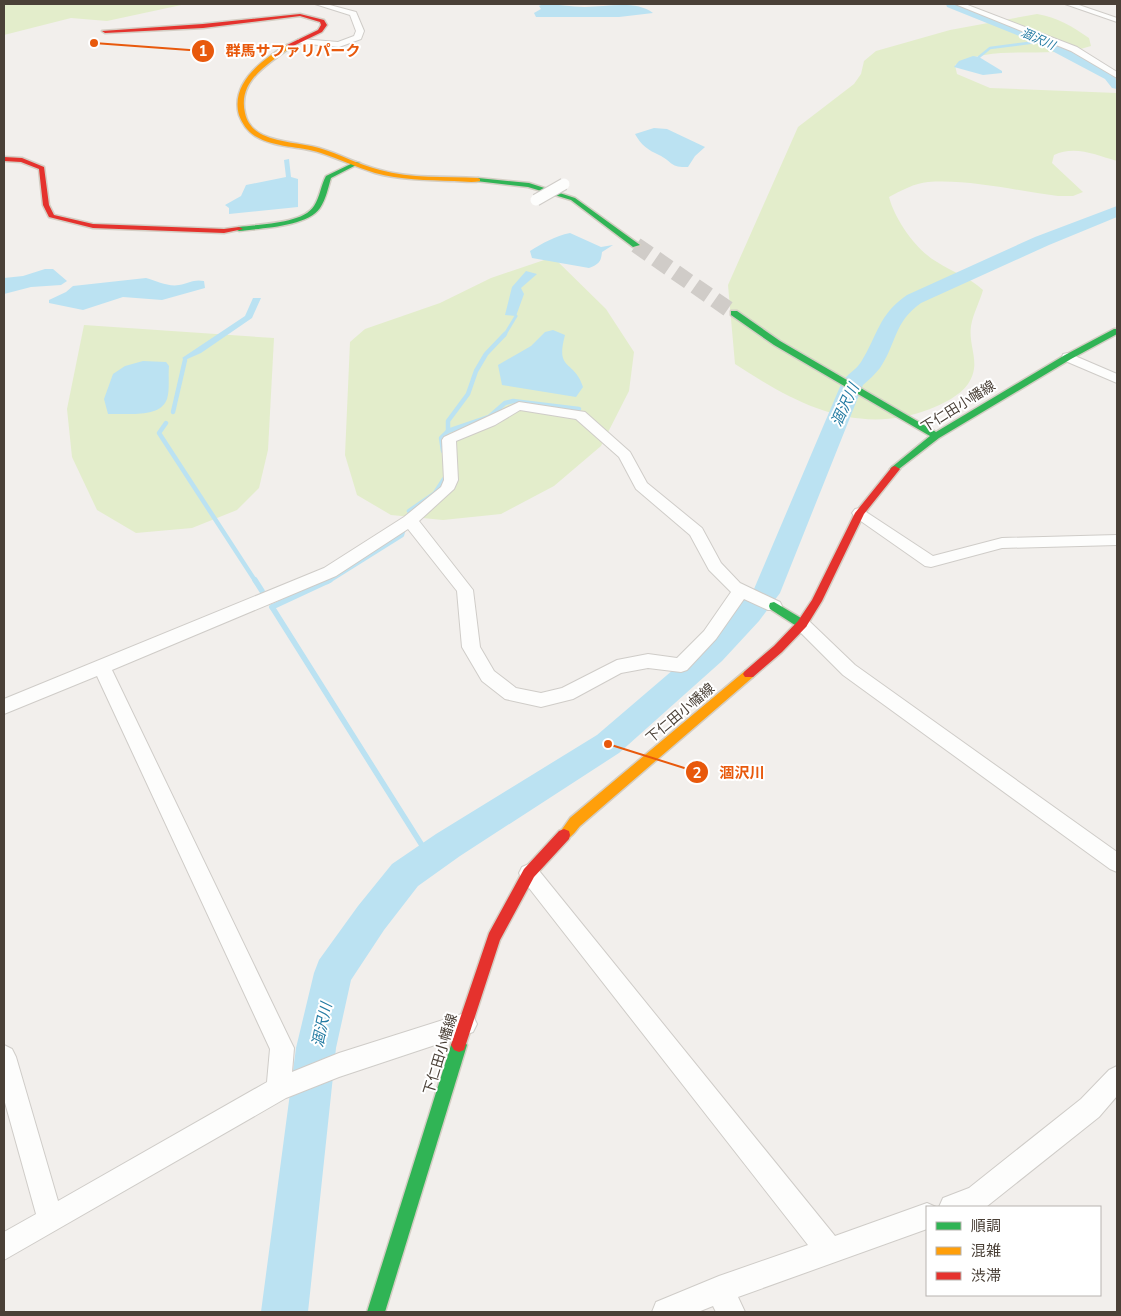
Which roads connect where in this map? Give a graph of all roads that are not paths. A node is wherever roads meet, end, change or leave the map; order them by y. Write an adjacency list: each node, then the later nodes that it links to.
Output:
1 (318, 4): 6 (street)
2 (959, 4): 7 (street)
3 (1069, 4): 4 (street)
4 (1117, 20)
5 (105, 31): 6 (street)
6 (301, 41): 9 (street)
7 (1117, 75)
8 (4, 159): 9 (street)
9 (357, 163): 12 (street)
10 (564, 184): 11 (street, bridge)
11 (536, 200)
12 (636, 246)
13 (734, 313): 17 (street)
14 (1117, 332): 15 (street, 下仁田小幡線)
15 (1068, 357): 16 (street); 17 (street, 下仁田小幡線)
16 (1117, 379)
17 (936, 436): 18 (street, 下仁田小幡線)
18 (860, 513): 20 (street); 23 (street, 下仁田小幡線)
19 (409, 521): 21 (street); 21 (street); 24 (street)
20 (1117, 540)
21 (746, 592): 22 (street)
22 (774, 606): 23 (street)
23 (802, 624): 26 (street); 27 (street, 下仁田小幡線)
24 (102, 668): 25 (street); 31 (street)
25 (4, 707)
26 (1117, 863)
27 (529, 873): 28 (street, 下仁田小幡線); 36 (street)
28 (464, 1024): 31 (street); 38 (street, 下仁田小幡線)
29 (4, 1057): 34 (street)
30 (1117, 1078): 32 (street)
31 (284, 1087): 34 (street)
32 (955, 1206)
33 (926, 1216): 36 (street)
34 (50, 1218): 35 (street)
35 (4, 1247)
36 (830, 1251): 37 (street)
37 (725, 1301): 39 (street)
38 (376, 1312)
39 (666, 1312)

